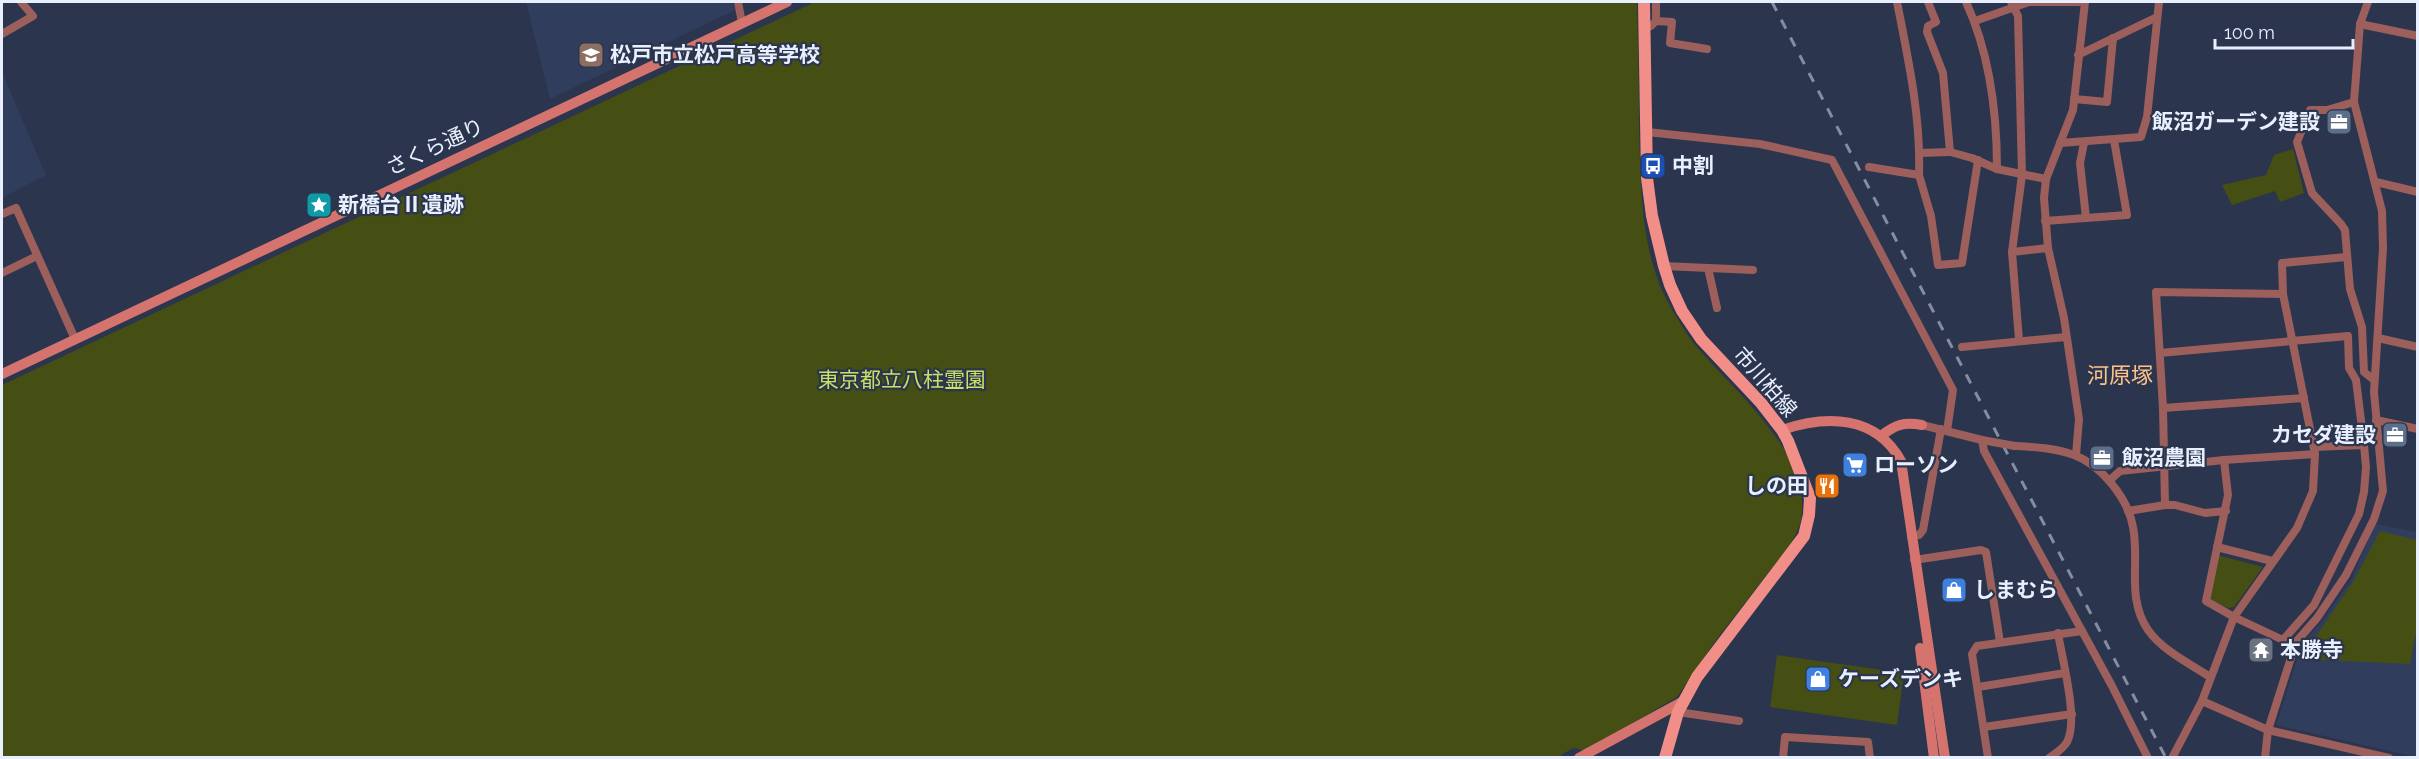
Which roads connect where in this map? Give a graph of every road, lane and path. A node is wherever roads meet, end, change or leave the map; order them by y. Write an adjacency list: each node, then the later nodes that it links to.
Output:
1 (21, 2): 19 (street)
2 (738, 2): 16 (street)
3 (786, 2): 16 (street, さくら通り)
4 (1644, 2): 17 (main road, 市川柏線)
5 (1656, 2): 17 (street)
6 (1897, 2): 31 (street)
7 (1928, 2): 30 (street)
8 (1966, 2): 15 (street)
9 (2079, 2): 13 (street)
10 (2085, 2): 23 (street)
11 (2159, 2): 14 (street)
12 (2367, 2): 18 (street)
13 (2012, 4): 15 (street); 36 (street)
14 (2157, 17): 21 (street); 27 (street)
15 (1975, 21): 34 (street)
16 (742, 23): 55 (street, さくら通り)
17 (1650, 24): 22 (street); 26 (main road, 市川柏線)
18 (2360, 24): 20 (street); 25 (street)
19 (2, 34)
20 (2418, 36)
21 (2113, 38): 23 (street); 24 (street)
22 (1707, 49)
23 (2078, 54): 24 (street)
24 (2074, 99): 28 (street)
25 (2354, 102): 38 (street); 46 (street)
26 (1647, 132): 47 (main road, 市川柏線); 69 (street)
27 (2114, 140): 29 (street); 41 (street)
28 (2060, 143): 29 (street); 37 (street)
29 (2084, 143): 41 (street)
30 (1950, 152): 31 (street); 32 (street)
31 (1920, 153): 35 (street)
32 (1978, 160): 34 (street); 35 (street)
33 (1869, 167): 35 (street)
34 (1997, 169): 36 (street)
35 (1919, 174)
36 (2022, 175): 37 (street); 44 (street)
37 (2046, 179): 42 (street)
38 (2376, 182): 39 (street); 54 (street)
39 (2418, 192)
40 (2, 214): 45 (street)
41 (2086, 218): 42 (street)
42 (2045, 221): 43 (street)
43 (2048, 248): 44 (street); 53 (street)
44 (2012, 252): 56 (street)
45 (38, 256): 50 (street); 55 (street)
46 (2346, 257): 51 (street); 62 (street)
47 (1664, 266): 48 (street); 68 (main road, 市川柏線)
48 (1708, 268): 49 (street); 52 (street)
49 (1753, 270)
50 (2, 273)
51 (2283, 294): 57 (street); 60 (street)
52 (1717, 308)
53 (2066, 336): 56 (street); 74 (street)
54 (2378, 338): 59 (street); 62 (street)
55 (75, 339): 61 (street, さくら通り)
56 (2019, 340): 58 (street)
57 (2294, 342): 60 (street); 63 (street); 72 (street)
58 (1962, 347)
59 (2418, 347)
60 (2160, 353): 64 (street)
61 (2, 374)
62 (2374, 380): 65 (street)
63 (2304, 398): 64 (street); 73 (street)
64 (2163, 408): 76 (street)
65 (2376, 420): 67 (street); 97 (street)
66 (1923, 425): 69 (street); 70 (street)
67 (2418, 429)
68 (1782, 430): 70 (street); 93 (main road, 市川柏線)
69 (1944, 430): 71 (street); 81 (street)
70 (1881, 436): 81 (street); 102 (street)
71 (1982, 440): 74 (street, bridge); 86 (street)
72 (2364, 445): 73 (street); 85 (street)
73 (2315, 451): 75 (street); 84 (street)
74 (2076, 455): 77 (street)
75 (2224, 460): 76 (street); 80 (street)
76 (2165, 466): 77 (street); 78 (street)
77 (2110, 480): 79 (street)
78 (2165, 505): 79 (street); 80 (street)
79 (2128, 511): 90 (street)
80 (2226, 511): 82 (street)
81 (1911, 536): 83 (street)
82 (2217, 547): 84 (street); 85 (street)
83 (1914, 560): 88 (street); 103 (street)
84 (2272, 561): 85 (street)
85 (2234, 618): 90 (street)
86 (2082, 631): 87 (street); 106 (street)
87 (2058, 633): 88 (street); 89 (street)
88 (2000, 642): 91 (street)
89 (2065, 673): 91 (street); 94 (street)
90 (2210, 677): 92 (street)
91 (1978, 687): 96 (street)
92 (2202, 701): 97 (street); 107 (street)
93 (1680, 707): 95 (street); 98 (street); 99 (main road, 市川柏線)
94 (2072, 714): 96 (street); 105 (street)
95 (1739, 721)
96 (1984, 727): 104 (street)
97 (2268, 730): 108 (street); 109 (street)
98 (1579, 758)
99 (1665, 758)
100 (1783, 758): 101 (street)
101 (1870, 758)
102 (1934, 758)
103 (1945, 758)
104 (1988, 758)
105 (2049, 758)
106 (2148, 758)
107 (2172, 758)
108 (2265, 758)
109 (2389, 758)

